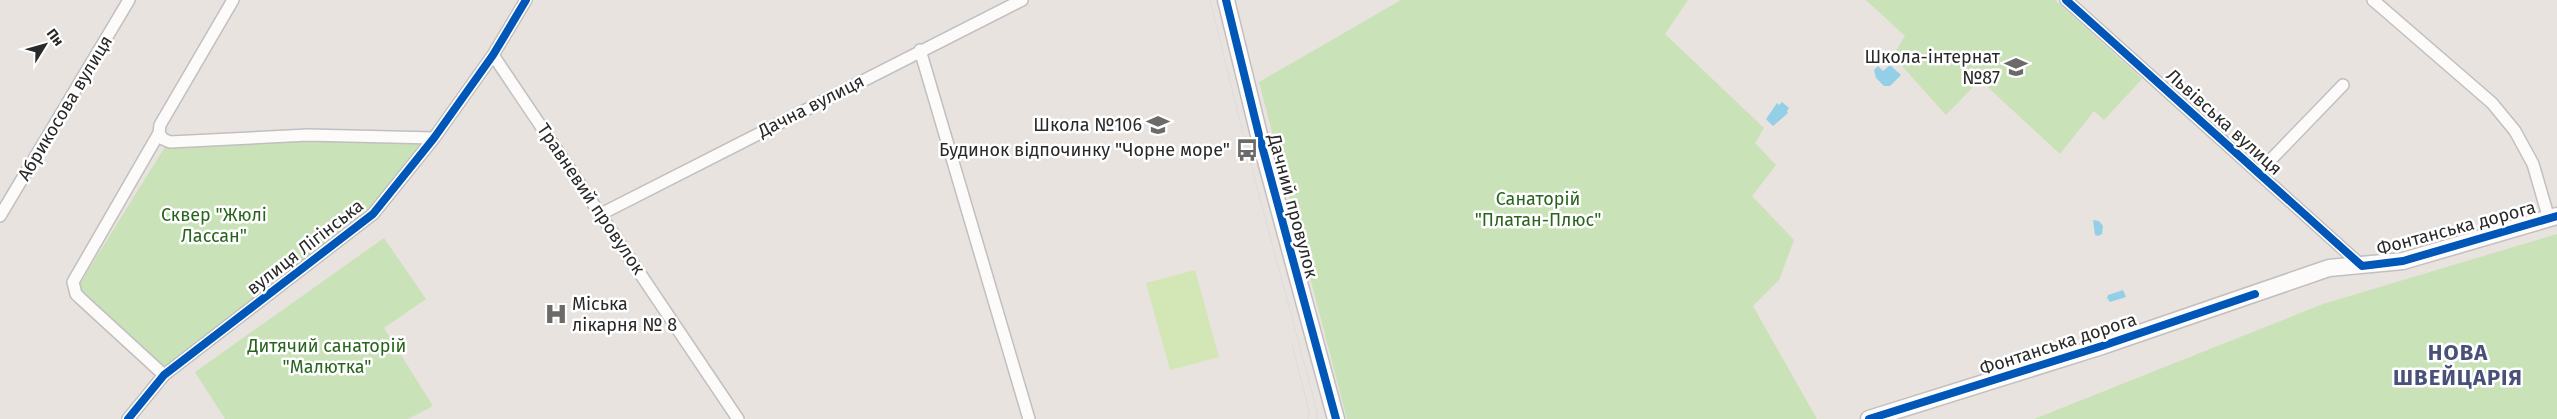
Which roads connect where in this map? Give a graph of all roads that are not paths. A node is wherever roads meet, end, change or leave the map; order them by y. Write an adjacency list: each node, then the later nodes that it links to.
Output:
1 (130, 0): 15 (street, Абрикосова вулиця)
2 (233, 0): 11 (street)
3 (526, 0): 9 (street, вулиця Лігінська)
4 (1022, 0): 8 (street, Дачна вулиця)
5 (1226, 0): 22 (main road, Дачний провулок)
6 (2066, 0): 13 (street, Львівська вулиця)
7 (2373, 0): 16 (street)
8 (920, 50): 14 (street, Дачна вулиця); 21 (street)
9 (493, 55): 12 (street, вулиця Лігінська); 14 (street, Травневий провулок)
10 (2343, 85): 13 (street)
11 (159, 133): 12 (street); 18 (street)
12 (434, 138): 18 (street, вулиця Лігінська)
13 (2258, 173): 17 (street, Львівська вулиця)
14 (601, 214): 20 (street, Травневий провулок)
15 (0, 216)
16 (2553, 218): 17 (main road, Фонтанська дорога)
17 (2362, 266): 23 (main road, Фонтанська дорога)
18 (164, 376): 19 (street, вулиця Лігінська)
19 (128, 419)
20 (738, 419)
21 (1029, 419)
22 (1336, 419)
23 (1869, 419)

